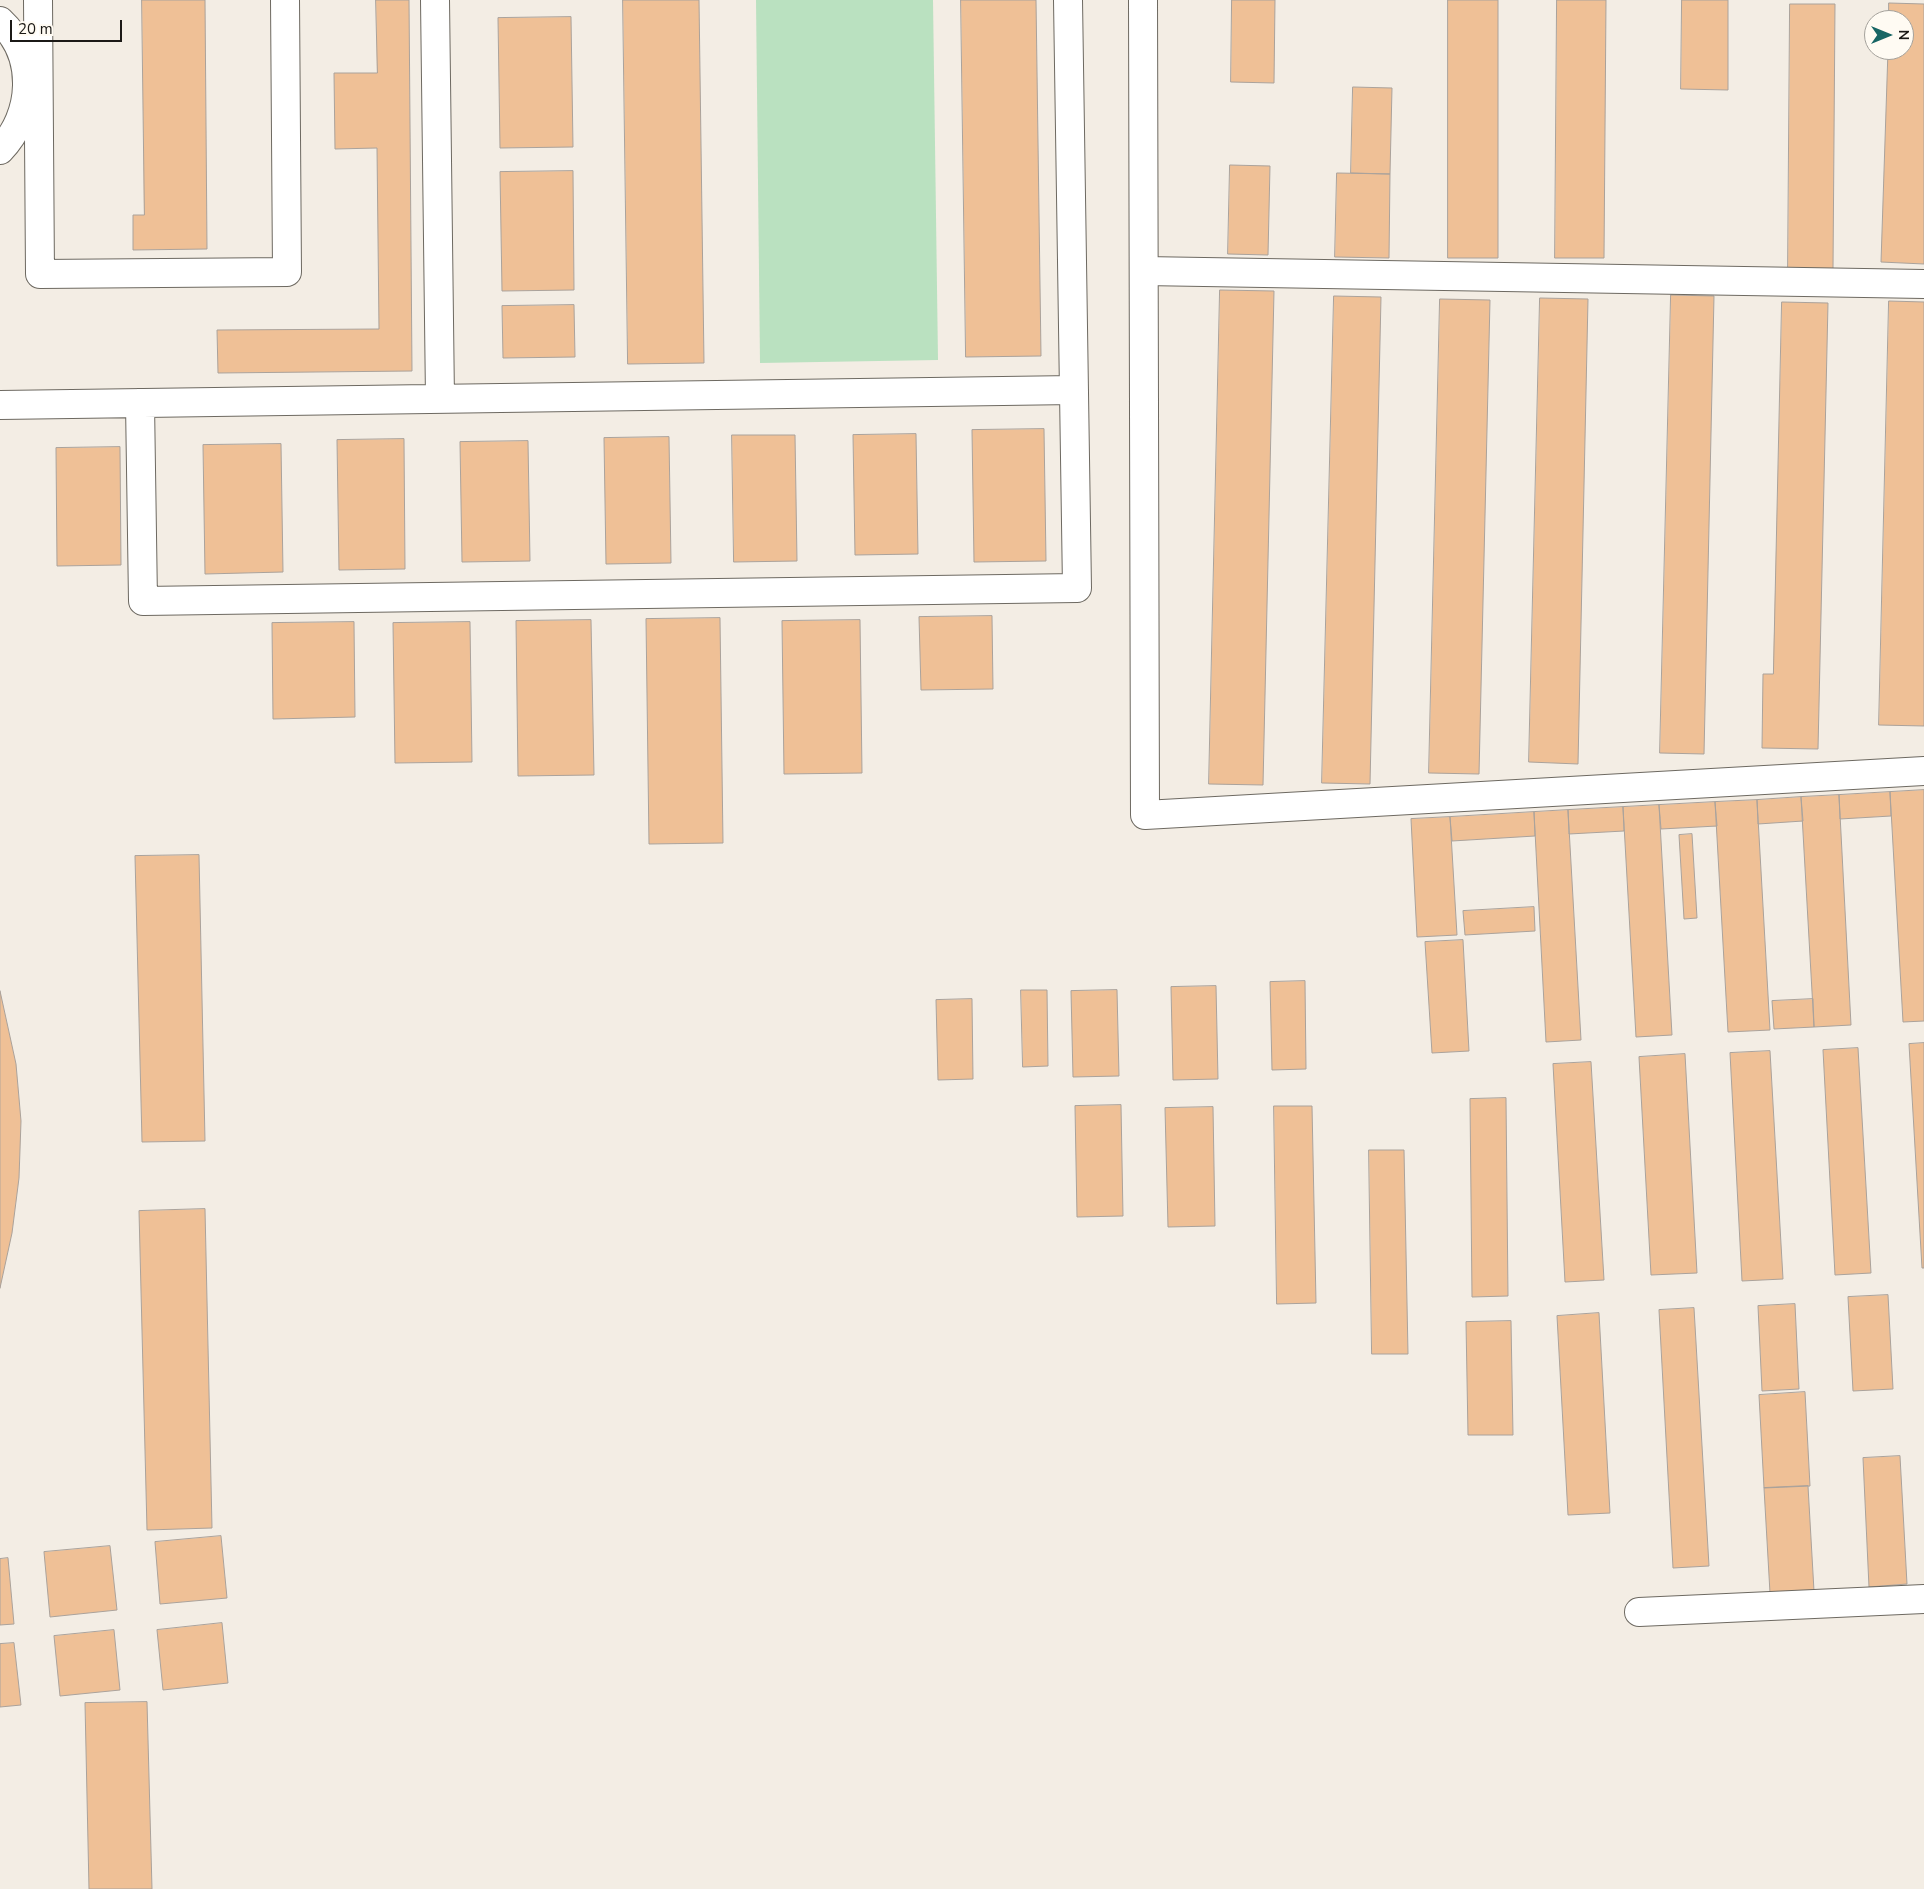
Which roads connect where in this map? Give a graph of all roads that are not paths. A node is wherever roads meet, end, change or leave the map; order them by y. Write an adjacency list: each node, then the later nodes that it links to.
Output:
1 (38, 0): 7 (street)
2 (285, 0): 7 (street)
3 (435, 0): 12 (street)
4 (1068, 0): 11 (street)
5 (1143, 0): 9 (street)
6 (0, 21): 7 (street)
7 (33, 83): 8 (street)
8 (0, 150)
9 (1144, 271): 10 (street); 15 (street)
10 (1924, 284)
11 (1074, 390): 12 (street); 13 (street)
12 (440, 399): 13 (street)
13 (140, 403): 14 (street)
14 (0, 405)
15 (1924, 771)
16 (1924, 1599): 17 (street)
17 (1639, 1612)

